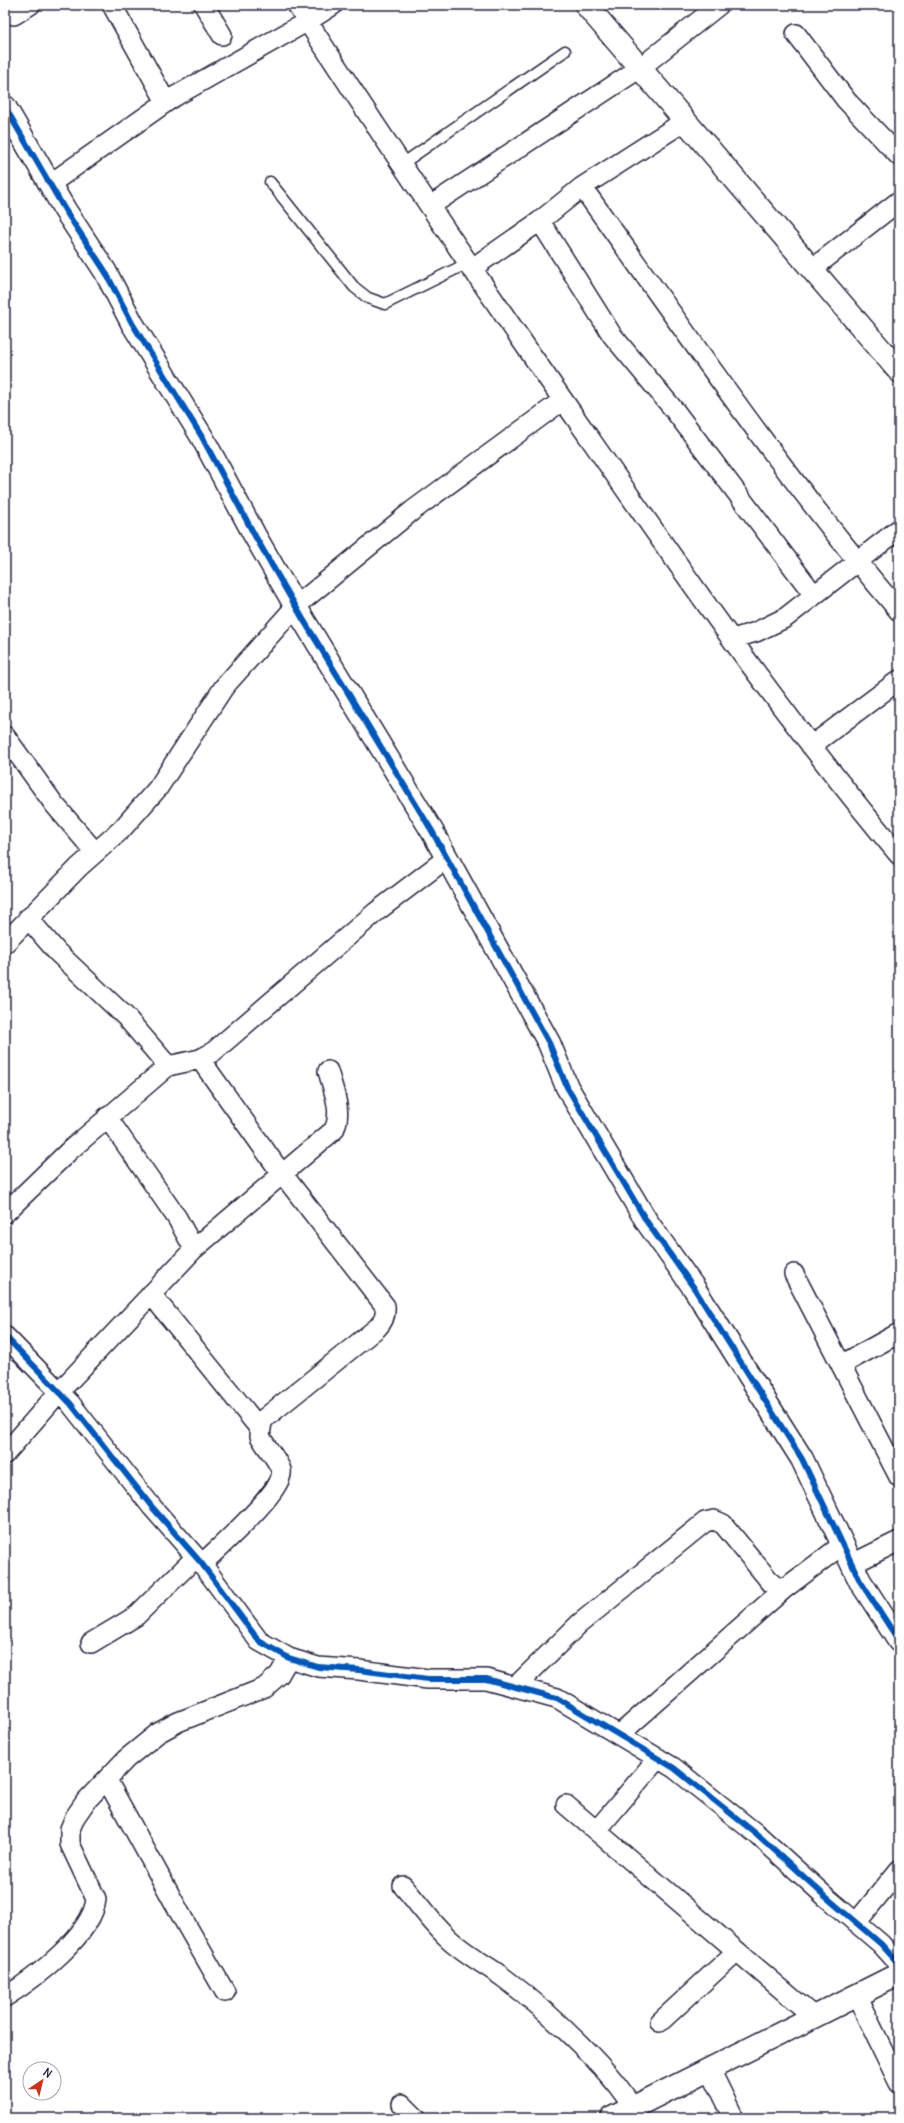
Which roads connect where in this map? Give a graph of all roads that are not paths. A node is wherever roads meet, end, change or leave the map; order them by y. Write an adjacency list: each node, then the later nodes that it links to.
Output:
1 (112, 5): 12 (street)
2 (204, 5): 9 (street)
3 (297, 5): 7 (street)
4 (333, 5): 7 (street)
5 (586, 5): 11 (street)
6 (719, 5): 11 (street)
7 (308, 21): 12 (street); 16 (street)
8 (796, 34): 15 (street)
9 (222, 35)
10 (565, 51): 16 (lane)
11 (640, 68): 14 (street); 21 (street)
12 (166, 102): 18 (street)
13 (5, 106): 18 (street)
14 (685, 121): 19 (street); 24 (street)
15 (899, 156)
16 (402, 164): 21 (street)
17 (270, 182): 23 (lane)
18 (50, 184): 30 (street)
19 (582, 187): 22 (street); 28 (street)
20 (899, 200): 24 (street)
21 (430, 206): 23 (street)
22 (540, 221): 23 (street); 29 (street)
23 (470, 266): 26 (street)
24 (812, 269): 25 (street)
25 (899, 371)
26 (563, 400): 30 (street); 32 (street)
27 (899, 529): 28 (street)
28 (856, 562): 29 (street); 31 (street)
29 (814, 595): 32 (street)
30 (296, 606): 36 (street); 38 (street)
31 (899, 611)
32 (732, 639): 35 (street)
33 (899, 680): 35 (street)
34 (5, 736): 36 (street)
35 (812, 746): 37 (street)
36 (95, 852): 39 (street)
37 (899, 855)
38 (447, 858): 41 (street); 59 (street)
39 (28, 918): 40 (street); 42 (street)
40 (5, 943)
41 (200, 1059): 42 (street); 45 (street)
42 (168, 1066): 44 (street)
43 (328, 1071): 45 (street)
44 (107, 1117): 46 (street); 47 (street)
45 (282, 1173): 47 (street); 54 (street)
46 (5, 1213)
47 (194, 1249): 49 (street)
48 (794, 1274): 52 (street)
49 (152, 1294): 53 (street); 54 (street)
50 (899, 1333): 52 (street)
51 (5, 1336): 53 (street)
52 (841, 1365): 55 (street)
53 (59, 1392): 56 (street); 60 (street)
54 (260, 1429): 60 (street)
55 (893, 1453): 57 (street)
56 (5, 1454)
57 (899, 1477)
58 (899, 1541): 59 (street)
59 (847, 1555): 61 (street); 62 (street)
60 (199, 1561): 63 (street); 64 (street)
61 (784, 1589): 65 (street); 66 (street)
62 (899, 1641)
63 (91, 1643)
64 (289, 1658): 65 (street); 68 (street)
65 (516, 1687): 66 (street)
66 (619, 1735): 67 (street)
67 (658, 1758): 70 (street); 73 (street)
68 (107, 1780): 77 (street); 79 (street)
69 (566, 1805): 70 (street)
70 (597, 1830): 74 (street)
71 (899, 1870): 73 (street)
72 (403, 1886): 85 (street)
73 (856, 1923): 75 (street)
74 (737, 1951): 80 (street); 81 (street)
75 (899, 1964)
76 (899, 1974): 78 (street)
77 (225, 1992)
78 (856, 1995): 80 (street); 83 (street)
79 (5, 1997)
80 (814, 2016): 82 (street)
81 (660, 2022)
82 (710, 2069): 85 (street); 88 (street)
83 (899, 2083)
84 (402, 2104): 86 (street)
85 (635, 2113): 87 (street)
86 (416, 2118)
87 (612, 2118)
88 (734, 2118)

